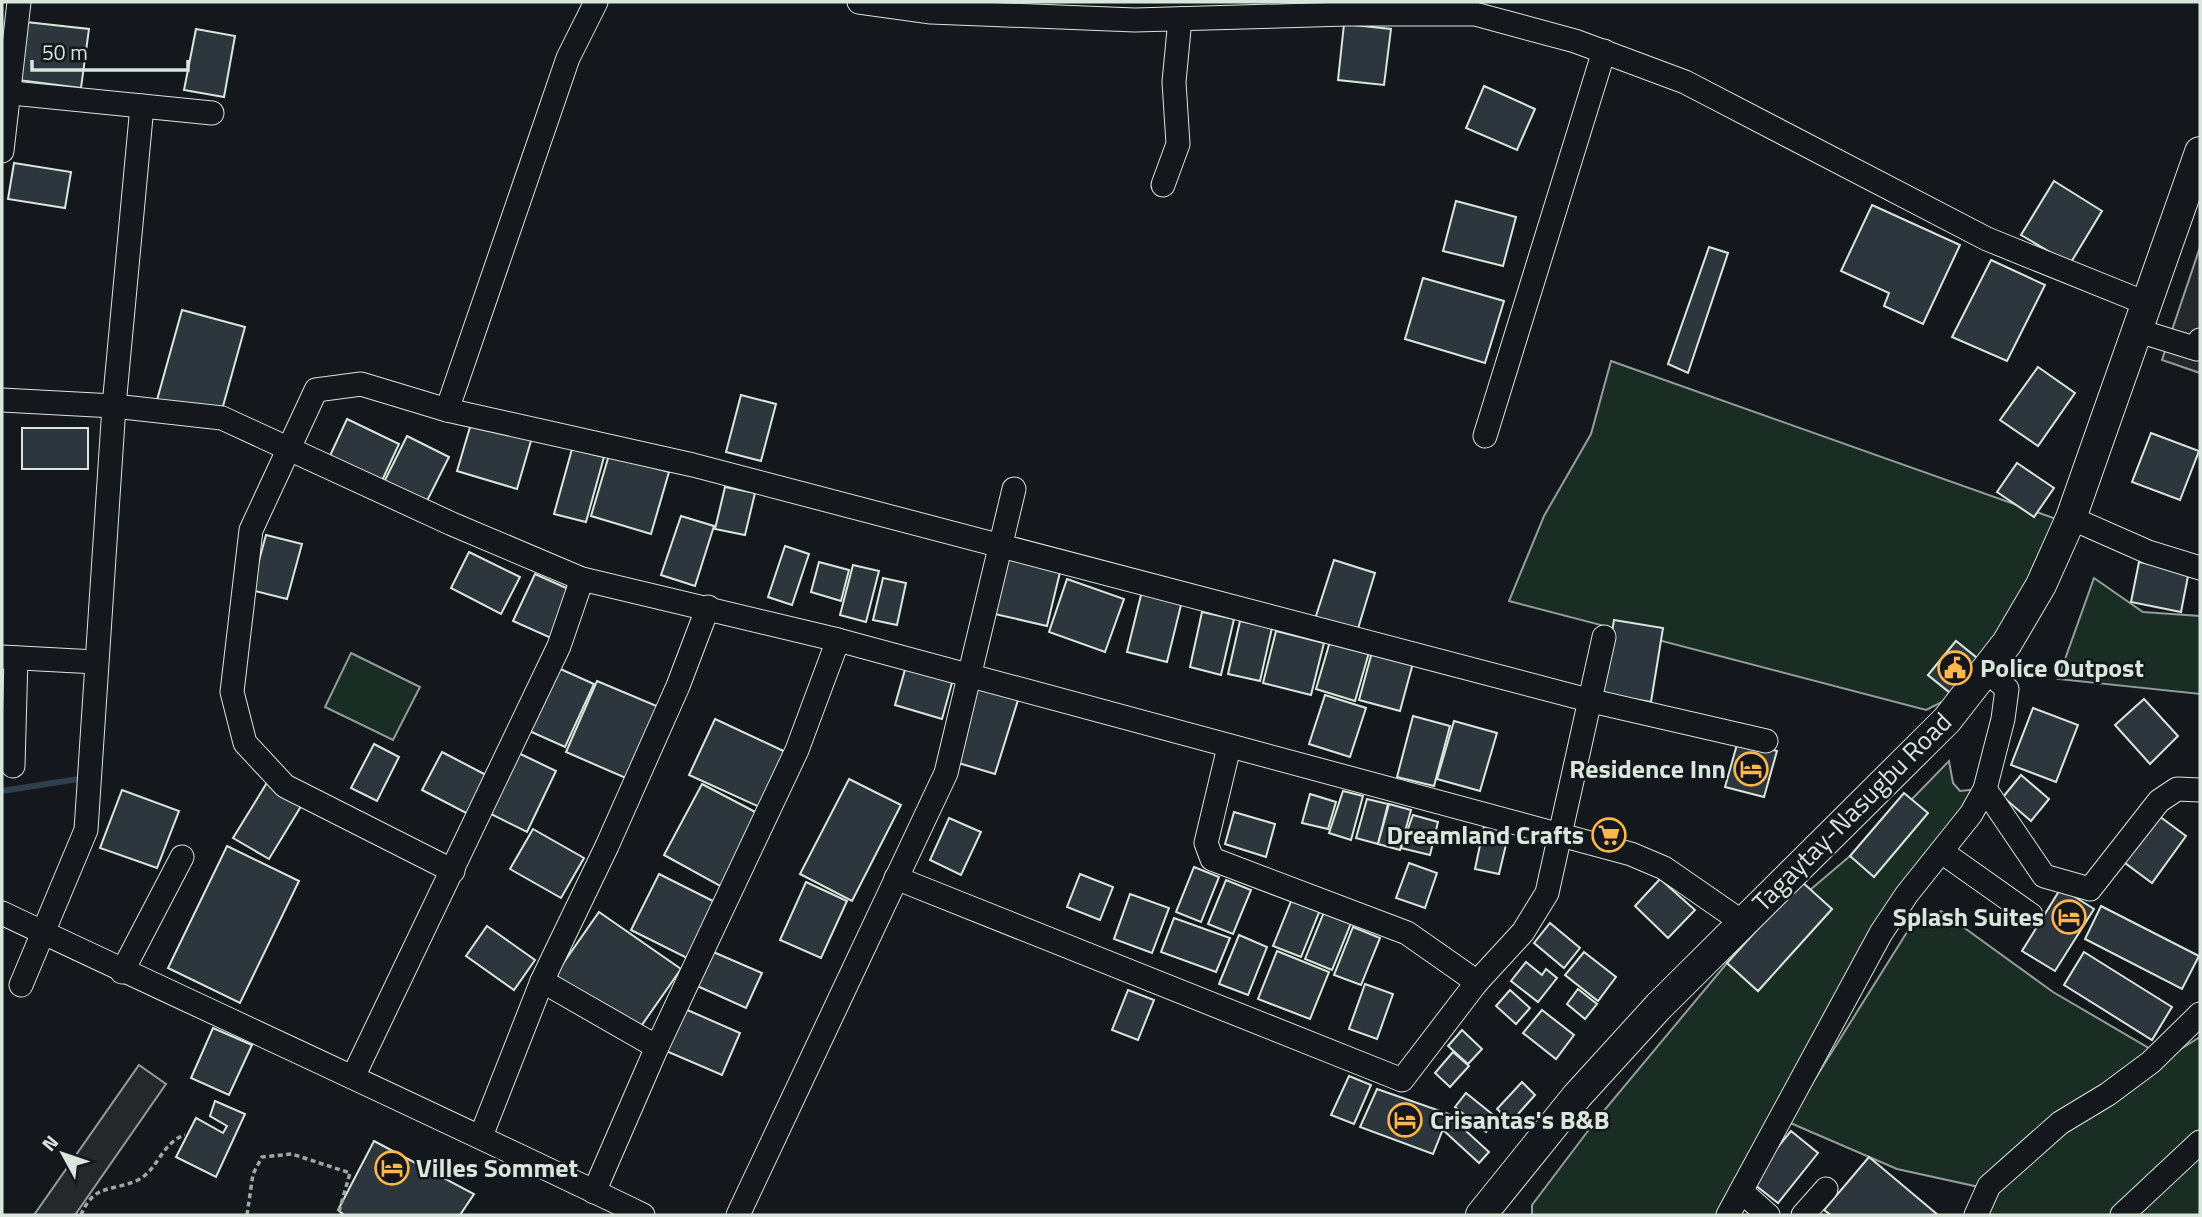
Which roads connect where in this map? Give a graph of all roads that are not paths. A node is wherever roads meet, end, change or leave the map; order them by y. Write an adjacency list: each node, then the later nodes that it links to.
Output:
1 (19, 2): 6 (street)
2 (596, 2): 16 (street)
3 (859, 2): 4 (street)
4 (1180, 19): 5 (street); 11 (street)
5 (1604, 51): 12 (street); 17 (street)
6 (5, 93): 7 (street); 9 (street)
7 (142, 106): 8 (street); 15 (street)
8 (212, 113)
9 (2, 151)
10 (2200, 152): 12 (main road, Tagaytay-Nasugbu Road)
11 (1163, 185)
12 (2143, 318): 13 (street); 20 (main road, Tagaytay-Nasugbu Road)
13 (2200, 340)
14 (2, 400): 15 (street)
15 (114, 406): 18 (street); 28 (street)
16 (447, 410): 18 (street); 21 (street)
17 (1485, 436)
18 (290, 449): 23 (street); 40 (street)
19 (1013, 489): 21 (street)
20 (2071, 518): 22 (street); 29 (main road, Tagaytay-Nasugbu Road)
21 (999, 546): 30 (street); 31 (street)
22 (2200, 568)
23 (582, 579): 24 (street); 40 (street)
24 (708, 607): 26 (street); 47 (street)
25 (1604, 638): 31 (street)
26 (838, 640): 30 (street); 51 (street)
27 (9, 658): 28 (street); 34 (street)
28 (96, 663): 45 (street)
29 (1987, 671): 35 (street); 44 (main road, Tagaytay-Nasugbu Road)
30 (969, 676): 33 (street); 41 (street)
31 (1592, 701): 32 (street); 37 (street)
32 (1766, 741)
33 (1229, 747): 37 (street); 48 (street)
34 (13, 766)
35 (1985, 789): 36 (street); 38 (street)
36 (2200, 790)
37 (1559, 837): 44 (street); 48 (street)
38 (1942, 852): 43 (street); 56 (street)
39 (182, 857): 46 (street)
40 (453, 871): 52 (street)
41 (896, 878): 48 (street); 60 (street)
42 (2, 914): 45 (street)
43 (2031, 915)
44 (1741, 922): 58 (main road, Tagaytay-Nasugbu Road)
45 (45, 934): 46 (street); 49 (street)
46 (122, 972): 52 (street)
47 (542, 981): 51 (street); 53 (street)
48 (1477, 982)
49 (21, 985)
50 (2200, 1014): 65 (street)
51 (657, 1047): 57 (street)
52 (353, 1077): 53 (street)
53 (481, 1136): 57 (street)
54 (2200, 1142): 66 (street)
55 (1826, 1189): 64 (street)
56 (1741, 1191): 62 (street); 63 (street)
57 (594, 1192): 59 (street)
58 (1502, 1202): 61 (main road, Tagaytay-Nasugbu Road)
59 (643, 1215)
60 (738, 1215)
61 (1481, 1215)
62 (1728, 1215)
63 (1768, 1215)
64 (1803, 1215)
65 (1976, 1215)
66 (2122, 1215)

